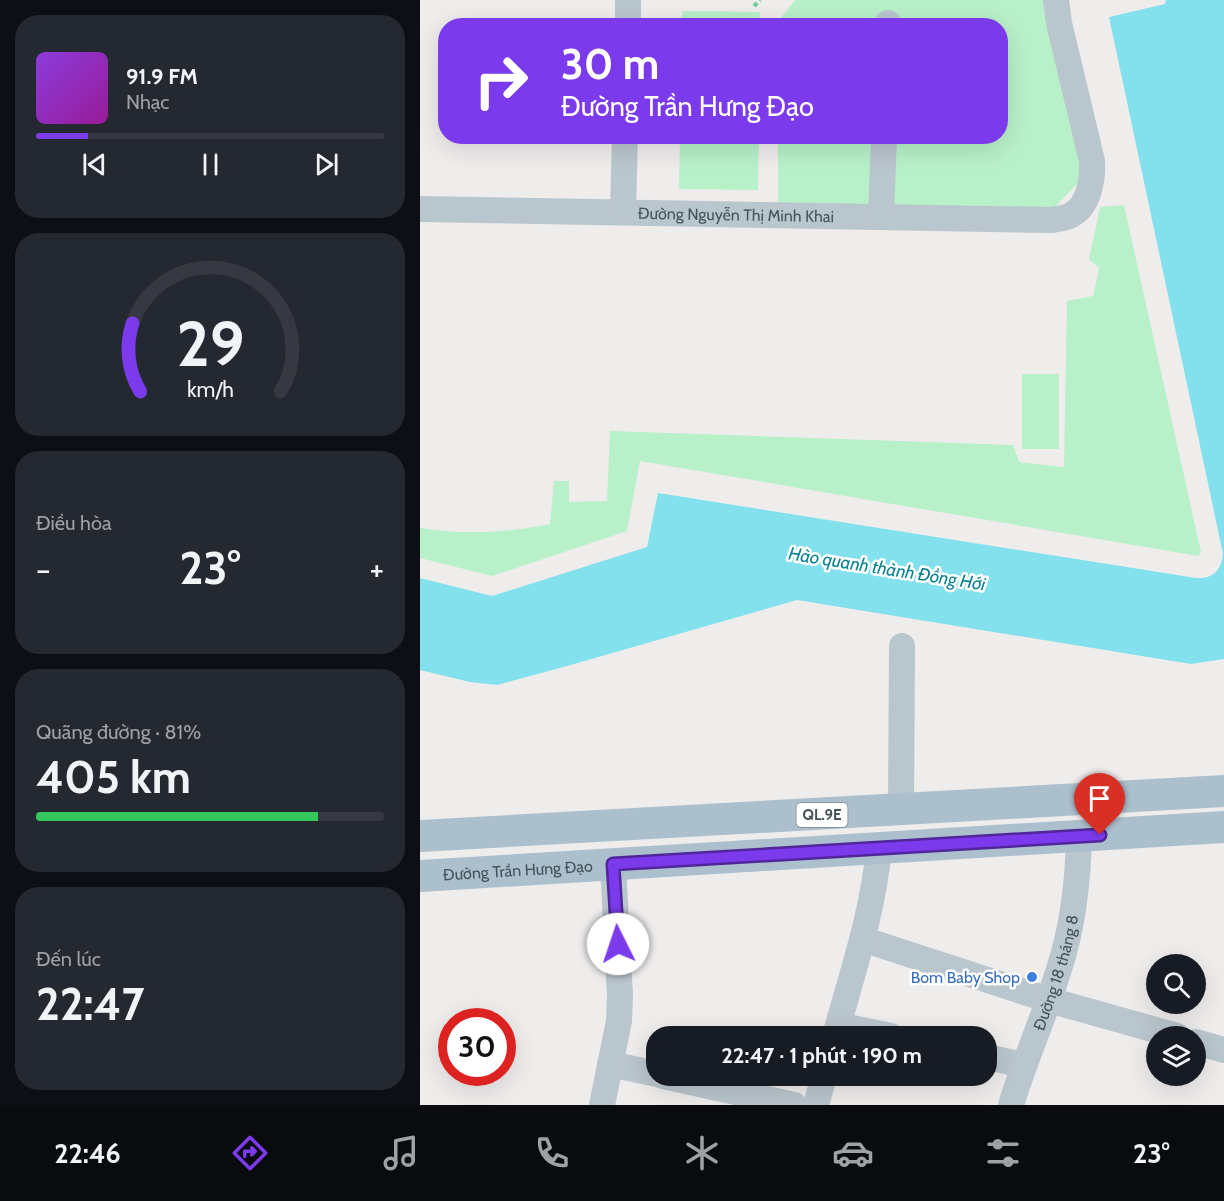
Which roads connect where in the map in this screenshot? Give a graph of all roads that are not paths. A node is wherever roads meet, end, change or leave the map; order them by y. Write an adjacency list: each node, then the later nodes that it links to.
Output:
1 (628, 0): 3 (street)
2 (1056, 0): 8 (street, Đường Nguyễn Thị Minh Khai)
3 (628, 18)
4 (625, 144): 7 (street)
5 (884, 144): 8 (street)
6 (420, 209): 7 (street, Đường Nguyễn Thị Minh Khai)
7 (623, 212): 8 (street, Đường Nguyễn Thị Minh Khai)
8 (881, 217)
9 (902, 646): 11 (street)
10 (1224, 791): 11 (main road, QL.9E)
11 (901, 810): 13 (main road, QL.9E); 15 (main road)
12 (1224, 827): 14 (main road, Đường Trần Hưng Đạo / QL.9E)
13 (420, 836)
14 (1079, 837): 15 (main road, Đường Trần Hưng Đạo / QL.9E); 19 (street, Đường 18 tháng 8)
15 (887, 848): 16 (main road, Đường Trần Hưng Đạo / QL.9E); 18 (street)
16 (613, 864): 17 (main road, Đường Trần Hưng Đạo / QL.9E); 25 (street)
17 (420, 876)
18 (862, 939): 19 (street); 20 (street)
19 (1049, 1000): 21 (street); 26 (street, Đường 18 tháng 8)
20 (837, 1026)
21 (1146, 1027)
22 (1206, 1045): 23 (street)
23 (1224, 1050)
24 (997, 1059): 26 (street)
25 (610, 1064): 27 (street); 30 (street)
26 (1024, 1065): 33 (street, Đường 18 tháng 8)
27 (646, 1072)
28 (708, 1086): 31 (street)
29 (821, 1086): 32 (street)
30 (602, 1105)
31 (794, 1105)
32 (816, 1105)
33 (1011, 1105)

